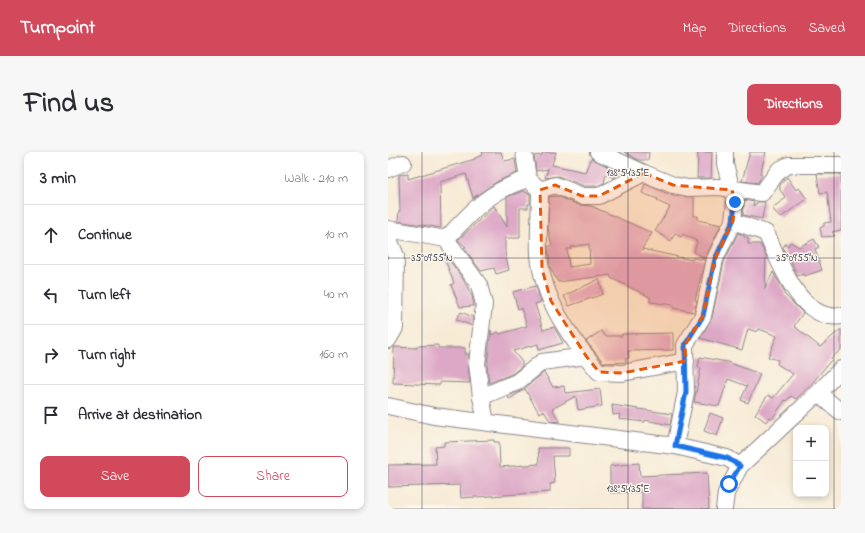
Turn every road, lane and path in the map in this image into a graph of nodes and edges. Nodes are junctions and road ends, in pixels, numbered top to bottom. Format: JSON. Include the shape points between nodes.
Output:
{"nodes":[{"id":1,"x":524,"y":152,"type":"edge"},
{"id":2,"x":598,"y":152,"type":"edge"},
{"id":3,"x":725,"y":152,"type":"edge"},
{"id":4,"x":403,"y":163,"type":"dead end"},
{"id":5,"x":841,"y":165,"type":"edge"},
{"id":6,"x":388,"y":169,"type":"edge"},
{"id":7,"x":644,"y":173,"type":"junction"},
{"id":8,"x":528,"y":179,"type":"junction"},
{"id":9,"x":540,"y":190,"type":"junction"},
{"id":10,"x":732,"y":190,"type":"junction"},
{"id":11,"x":733,"y":221,"type":"junction"},
{"id":12,"x":388,"y":229,"type":"edge"},
{"id":13,"x":388,"y":237,"type":"edge"},
{"id":14,"x":446,"y":239,"type":"junction"},
{"id":15,"x":841,"y":316,"type":"edge"},
{"id":16,"x":388,"y":340,"type":"edge"},
{"id":17,"x":586,"y":356,"type":"junction"},
{"id":18,"x":686,"y":361,"type":"junction"},
{"id":19,"x":841,"y":369,"type":"edge"},
{"id":20,"x":818,"y":394,"type":"junction"},
{"id":21,"x":481,"y":397,"type":"junction"},
{"id":22,"x":388,"y":406,"type":"edge"},
{"id":23,"x":841,"y":412,"type":"edge"},
{"id":24,"x":486,"y":422,"type":"junction"},
{"id":25,"x":675,"y":446,"type":"junction"},
{"id":26,"x":740,"y":466,"type":"junction"},
{"id":27,"x":724,"y":509,"type":"edge"}],
"edges":[{"from":1,"to":8,"type":"street"},
{"from":2,"to":7,"type":"street"},
{"from":3,"to":10,"type":"street","via":[[725,164]]},
{"from":4,"to":6,"type":"street"},
{"from":5,"to":10,"type":"street","via":[[789,165],[779,170],[762,193]]},
{"from":7,"to":9,"type":"street","via":[[599,196],[582,196],[555,185]]},
{"from":7,"to":10,"type":"street","via":[[681,187],[719,187]]},
{"from":8,"to":9,"type":"street"},
{"from":8,"to":14,"type":"street","via":[[510,184],[478,205]]},
{"from":9,"to":17,"type":"street","via":[[539,255],[542,269],[551,301]]},
{"from":10,"to":11,"type":"street","via":[[735,202]]},
{"from":11,"to":15,"type":"street","via":[[766,233],[788,279],[805,305],[832,318]]},
{"from":11,"to":18,"type":"street","via":[[715,259],[703,316],[685,345]]},
{"from":12,"to":14,"type":"street"},
{"from":13,"to":16,"type":"street","via":[[396,256],[394,328]]},
{"from":14,"to":21,"type":"street","via":[[479,285],[484,304],[477,364]]},
{"from":17,"to":18,"type":"street","via":[[599,372],[622,373]]},
{"from":17,"to":21,"type":"street","via":[[542,362],[517,382]]},
{"from":18,"to":25,"type":"street","via":[[686,392]]},
{"from":19,"to":20,"type":"street"},
{"from":20,"to":23,"type":"street"},
{"from":20,"to":26,"type":"street"},
{"from":21,"to":24,"type":"street"},
{"from":22,"to":24,"type":"street","via":[[434,416]]},
{"from":24,"to":25,"type":"street"},
{"from":25,"to":26,"type":"street","via":[[727,458]]},
{"from":26,"to":27,"type":"street","via":[[726,493]]}]}
